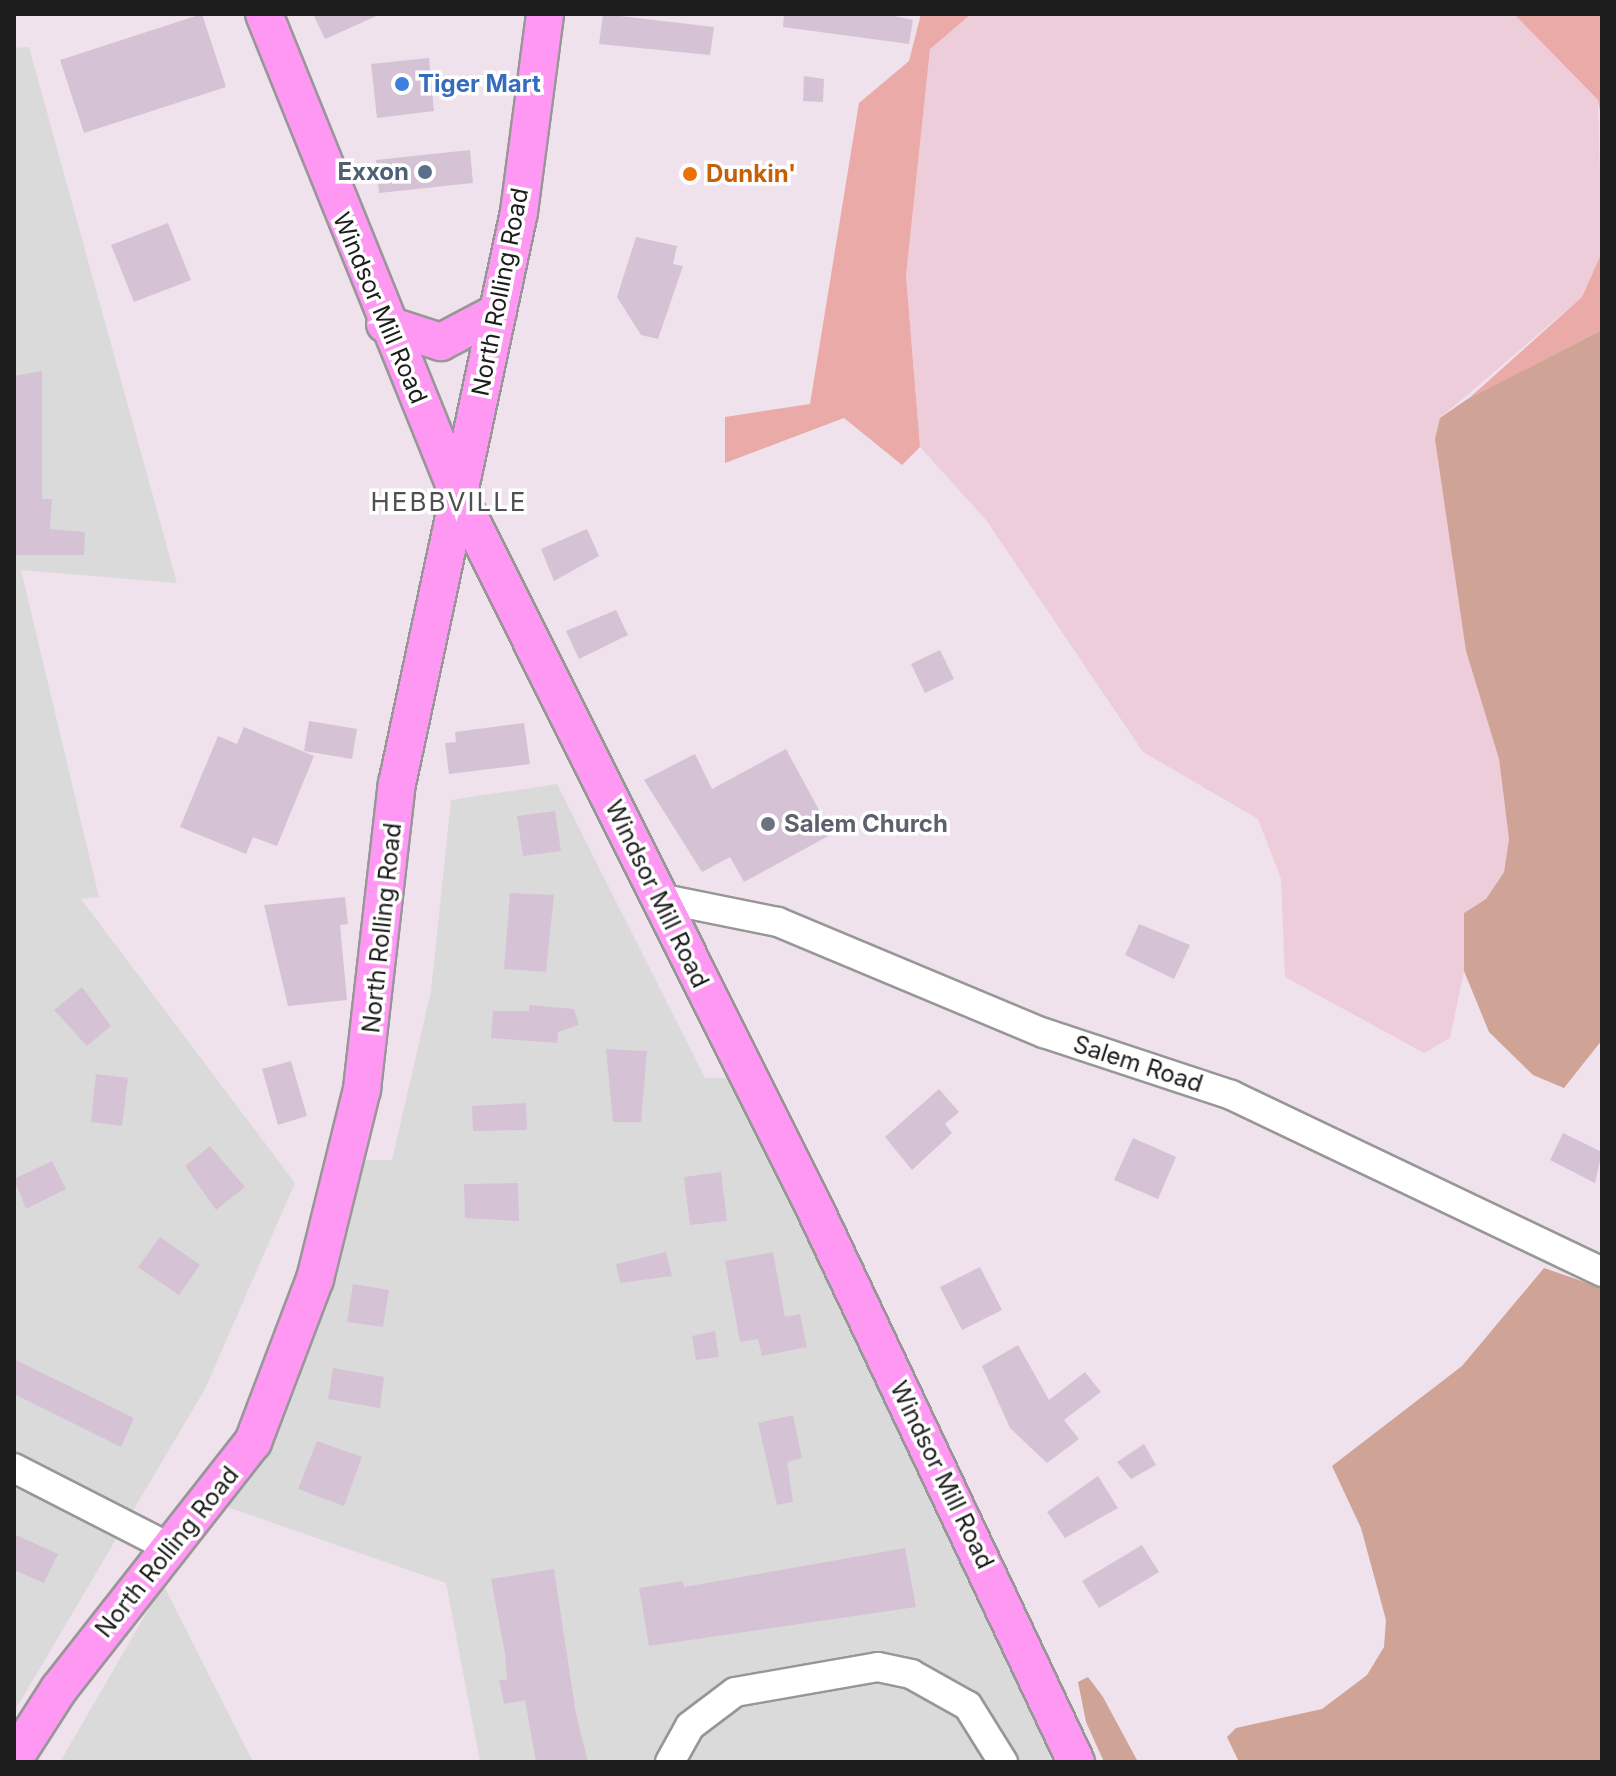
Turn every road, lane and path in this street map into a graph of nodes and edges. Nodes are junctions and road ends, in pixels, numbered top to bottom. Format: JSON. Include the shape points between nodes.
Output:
{"nodes":[{"id":1,"x":264,"y":14,"type":"edge"},
{"id":2,"x":545,"y":14,"type":"edge"},
{"id":3,"x":498,"y":312,"type":"junction"},
{"id":4,"x":385,"y":324,"type":"junction"},
{"id":5,"x":458,"y":494,"type":"junction"},
{"id":6,"x":659,"y":898,"type":"junction"},
{"id":7,"x":1602,"y":1272,"type":"edge"},
{"id":8,"x":14,"y":1468,"type":"edge"},
{"id":9,"x":172,"y":1549,"type":"junction"},
{"id":10,"x":14,"y":1759,"type":"edge"},
{"id":11,"x":670,"y":1762,"type":"edge"},
{"id":12,"x":1003,"y":1762,"type":"edge"},
{"id":13,"x":1076,"y":1762,"type":"edge"}],
"edges":[{"from":1,"to":4,"type":"main road","name":"Windsor Mill Road"},
{"from":2,"to":3,"type":"main road","name":"North Rolling Road"},
{"from":3,"to":4,"type":"main road","via":[[441,342]]},
{"from":3,"to":5,"type":"main road","name":"North Rolling Road"},
{"from":4,"to":5,"type":"main road","name":"Windsor Mill Road"},
{"from":5,"to":6,"type":"main road","name":"Windsor Mill Road"},
{"from":5,"to":9,"type":"main road","name":"North Rolling Road","via":[[397,784],[362,1089],[315,1279],[253,1442]]},
{"from":6,"to":7,"type":"street","name":"Salem Road","via":[[778,922],[1044,1033],[1231,1095]]},
{"from":6,"to":13,"type":"main road","name":"Windsor Mill Road"},
{"from":8,"to":9,"type":"street","via":[[90,1501]]},
{"from":9,"to":10,"type":"main road","name":"North Rolling Road","via":[[59,1689]]},
{"from":11,"to":12,"type":"street","via":[[690,1726],[735,1692],[878,1667],[911,1674],[968,1706]]}]}
